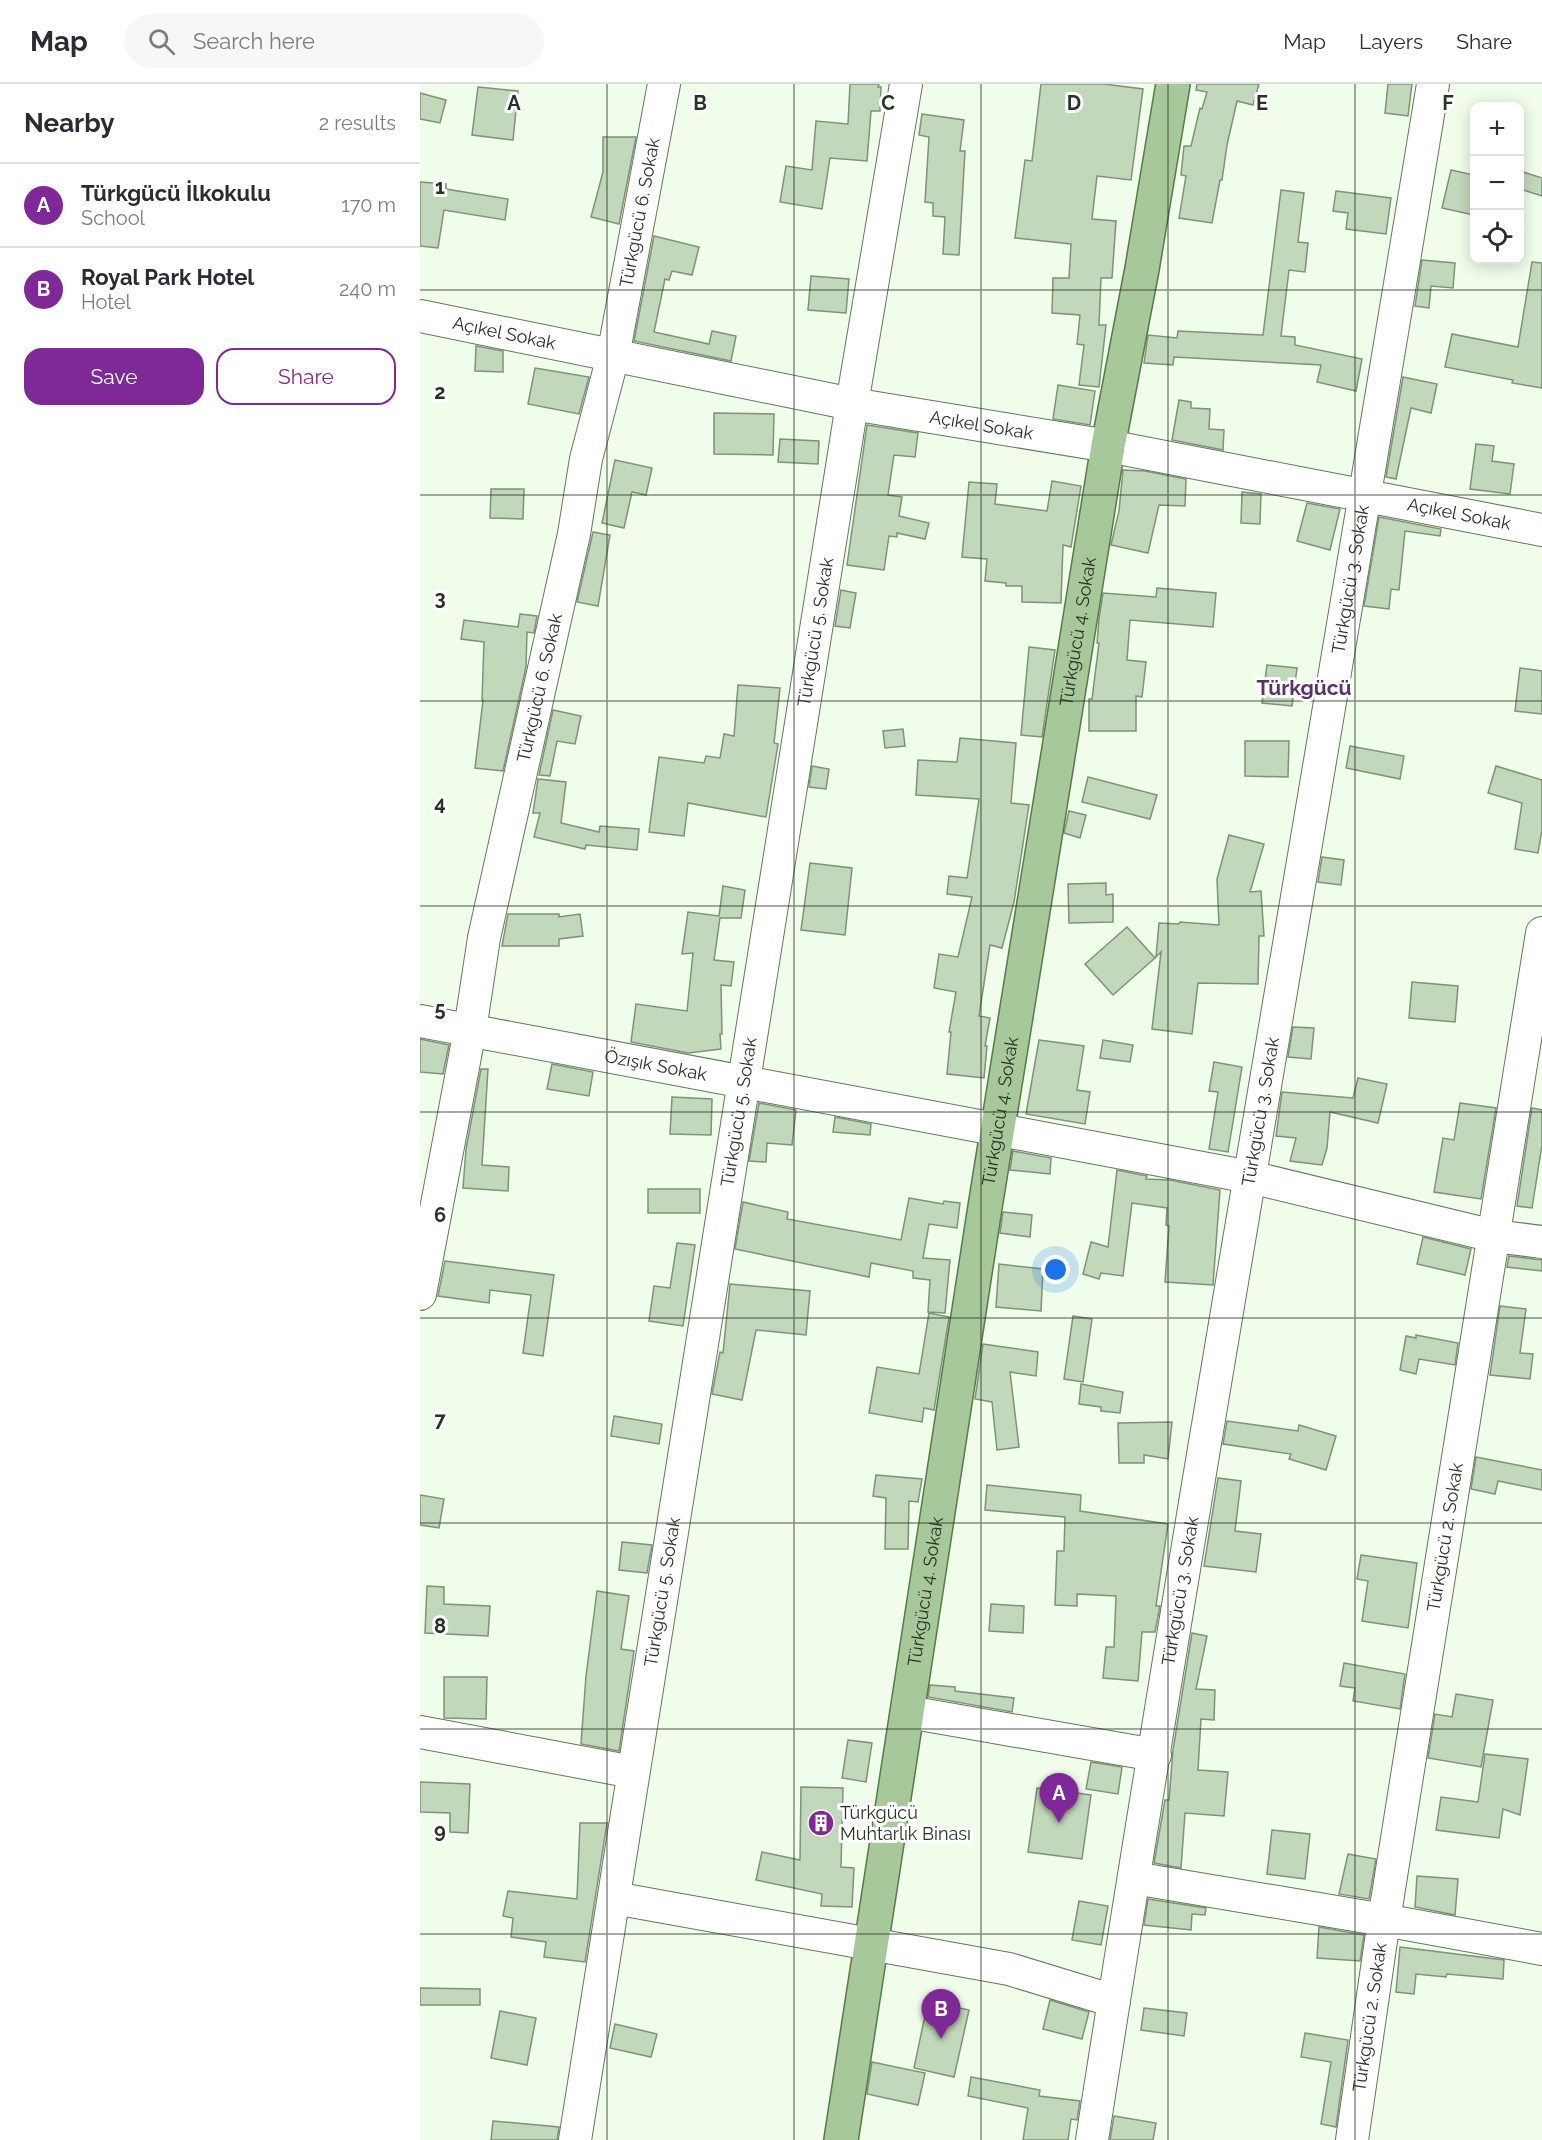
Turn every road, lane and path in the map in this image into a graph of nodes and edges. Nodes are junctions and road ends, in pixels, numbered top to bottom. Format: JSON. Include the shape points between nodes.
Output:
{"nodes":[{"id":1,"x":664,"y":84,"type":"edge"},
{"id":2,"x":906,"y":84,"type":"edge"},
{"id":3,"x":1173,"y":84,"type":"edge"},
{"id":4,"x":1433,"y":84,"type":"edge"},
{"id":5,"x":420,"y":316,"type":"edge"},
{"id":6,"x":613,"y":356,"type":"junction"},
{"id":7,"x":852,"y":404,"type":"junction"},
{"id":8,"x":1108,"y":446,"type":"junction"},
{"id":9,"x":1366,"y":497,"type":"junction"},
{"id":10,"x":1542,"y":530,"type":"edge"},
{"id":11,"x":1542,"y":933,"type":"edge"},
{"id":12,"x":420,"y":1021,"type":"edge"},
{"id":13,"x":470,"y":1030,"type":"junction"},
{"id":14,"x":743,"y":1082,"type":"junction"},
{"id":15,"x":998,"y":1131,"type":"junction"},
{"id":16,"x":1250,"y":1178,"type":"junction"},
{"id":17,"x":1494,"y":1236,"type":"junction"},
{"id":18,"x":1542,"y":1242,"type":"edge"},
{"id":19,"x":420,"y":1294,"type":"edge"},
{"id":20,"x":908,"y":1712,"type":"junction"},
{"id":21,"x":420,"y":1732,"type":"edge"},
{"id":22,"x":1155,"y":1755,"type":"junction"},
{"id":23,"x":633,"y":1772,"type":"junction"},
{"id":24,"x":1134,"y":1878,"type":"junction"},
{"id":25,"x":614,"y":1898,"type":"junction"},
{"id":26,"x":1384,"y":1920,"type":"junction"},
{"id":27,"x":872,"y":1944,"type":"junction"},
{"id":28,"x":1542,"y":1949,"type":"edge"},
{"id":29,"x":1114,"y":2001,"type":"junction"},
{"id":30,"x":575,"y":2140,"type":"edge"},
{"id":31,"x":841,"y":2140,"type":"edge"},
{"id":32,"x":1092,"y":2140,"type":"edge"},
{"id":33,"x":1352,"y":2140,"type":"edge"}],
"edges":[{"from":1,"to":6,"type":"street","name":"Türkgücü 6. Sokak"},
{"from":2,"to":7,"type":"street","name":"Türkgücü 5. Sokak"},
{"from":3,"to":8,"type":"main road","name":"Türkgücü 4. Sokak"},
{"from":4,"to":9,"type":"street","name":"Türkgücü 3. Sokak"},
{"from":5,"to":6,"type":"street","name":"Açıkel Sokak"},
{"from":6,"to":7,"type":"street","name":"Açıkel Sokak"},
{"from":6,"to":13,"type":"street","name":"Türkgücü 6. Sokak","via":[[585,459],[574,534],[484,938]]},
{"from":7,"to":8,"type":"street","name":"Açıkel Sokak"},
{"from":7,"to":14,"type":"street","name":"Türkgücü 5. Sokak"},
{"from":8,"to":9,"type":"street","name":"Açıkel Sokak"},
{"from":8,"to":15,"type":"main road","name":"Türkgücü 4. Sokak"},
{"from":9,"to":10,"type":"street","name":"Açıkel Sokak"},
{"from":9,"to":16,"type":"street","name":"Türkgücü 3. Sokak"},
{"from":11,"to":17,"type":"street","name":"Türkgücü 2. Sokak"},
{"from":12,"to":13,"type":"street","name":"Özışık Sokak"},
{"from":13,"to":14,"type":"street","name":"Özışık Sokak"},
{"from":13,"to":19,"type":"street","name":"Türkgücü 6. Sokak"},
{"from":14,"to":15,"type":"street","name":"Özışık Sokak"},
{"from":14,"to":23,"type":"street","name":"Türkgücü 5. Sokak"},
{"from":15,"to":16,"type":"street","name":"Özışık Sokak"},
{"from":15,"to":20,"type":"main road","name":"Türkgücü 4. Sokak"},
{"from":16,"to":17,"type":"street","name":"Özışık Sokak"},
{"from":16,"to":22,"type":"street","name":"Türkgücü 3. Sokak"},
{"from":17,"to":18,"type":"street","name":"Özışık Sokak"},
{"from":17,"to":26,"type":"street","name":"Türkgücü 2. Sokak"},
{"from":20,"to":22,"type":"street"},
{"from":20,"to":27,"type":"main road","name":"Türkgücü 4. Sokak"},
{"from":21,"to":23,"type":"street"},
{"from":22,"to":24,"type":"street","name":"Türkgücü 3. Sokak"},
{"from":23,"to":25,"type":"street","name":"Türkgücü 5. Sokak"},
{"from":24,"to":26,"type":"street"},
{"from":24,"to":29,"type":"street","name":"Türkgücü 3. Sokak"},
{"from":25,"to":27,"type":"street"},
{"from":25,"to":30,"type":"street","name":"Türkgücü 5. Sokak"},
{"from":26,"to":28,"type":"street"},
{"from":26,"to":33,"type":"street","name":"Türkgücü 2. Sokak"},
{"from":27,"to":29,"type":"street","via":[[1009,1969]]},
{"from":27,"to":31,"type":"main road","name":"Türkgücü 4. Sokak"},
{"from":29,"to":32,"type":"street","name":"Türkgücü 3. Sokak"}]}
